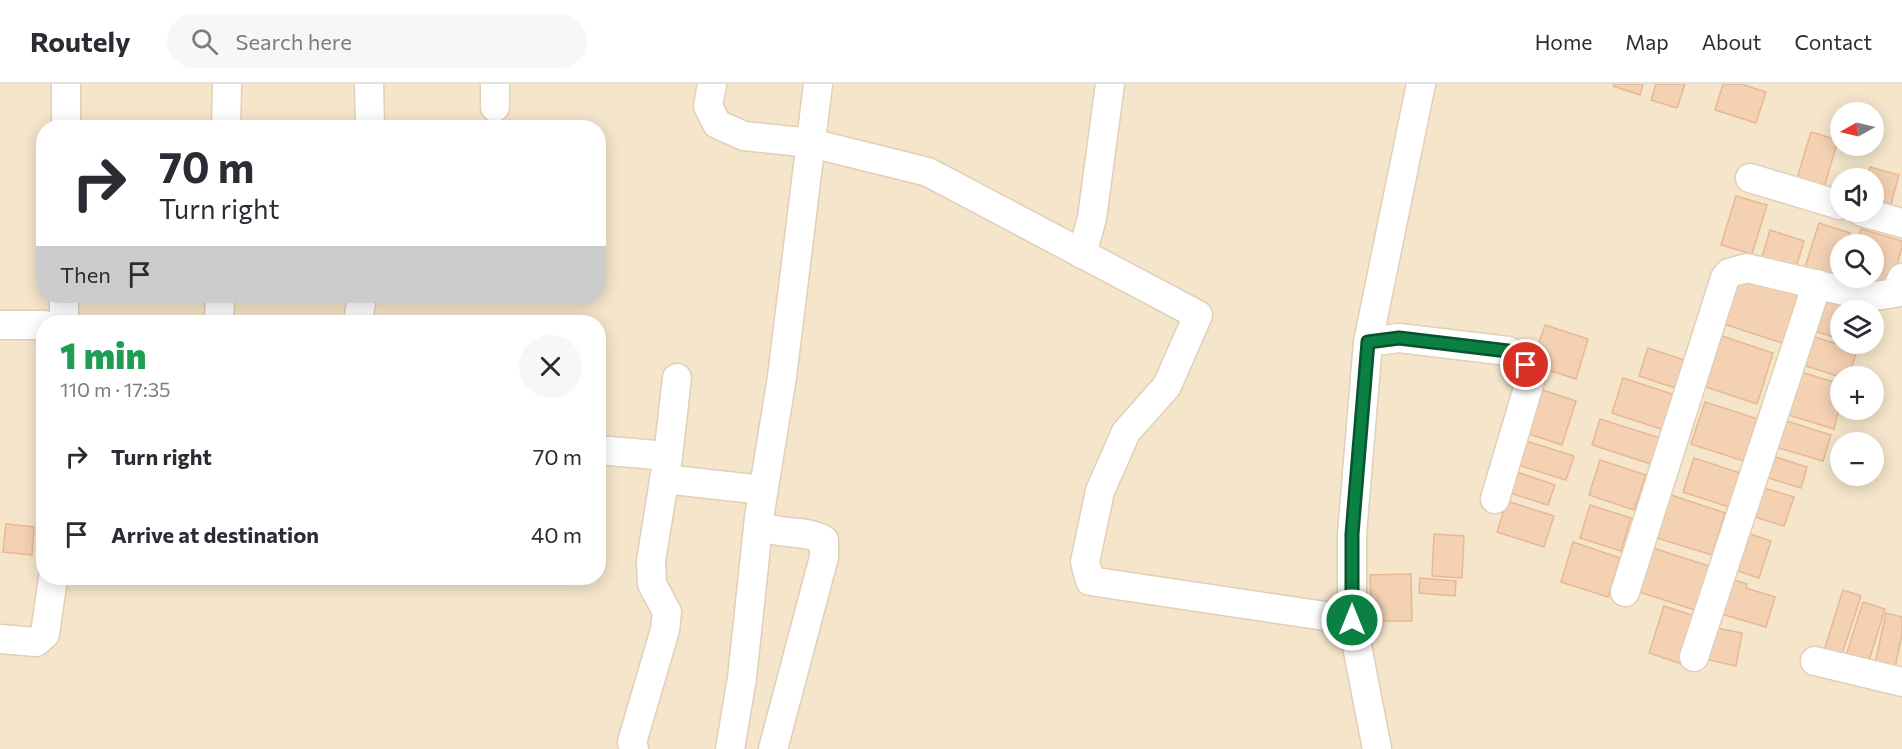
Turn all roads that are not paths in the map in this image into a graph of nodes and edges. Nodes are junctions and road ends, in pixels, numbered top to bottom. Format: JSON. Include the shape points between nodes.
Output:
{"nodes":[{"id":1,"x":66,"y":84,"type":"edge"},
{"id":2,"x":227,"y":84,"type":"edge"},
{"id":3,"x":369,"y":84,"type":"edge"},
{"id":4,"x":712,"y":84,"type":"edge"},
{"id":5,"x":818,"y":84,"type":"edge"},
{"id":6,"x":1110,"y":84,"type":"edge"},
{"id":7,"x":1421,"y":84,"type":"edge"},
{"id":8,"x":66,"y":120,"type":"edge"},
{"id":9,"x":226,"y":120,"type":"edge"},
{"id":10,"x":370,"y":120,"type":"edge"},
{"id":11,"x":811,"y":143,"type":"junction"},
{"id":12,"x":1750,"y":178,"type":"dead end"},
{"id":13,"x":1830,"y":202,"type":"edge"},
{"id":14,"x":1884,"y":218,"type":"edge"},
{"id":15,"x":1902,"y":223,"type":"edge"},
{"id":16,"x":1082,"y":254,"type":"junction"},
{"id":17,"x":1902,"y":278,"type":"edge"},
{"id":18,"x":1817,"y":285,"type":"junction"},
{"id":19,"x":0,"y":325,"type":"edge"},
{"id":20,"x":36,"y":325,"type":"edge"},
{"id":21,"x":1368,"y":342,"type":"junction"},
{"id":22,"x":677,"y":378,"type":"dead end"},
{"id":23,"x":606,"y":452,"type":"edge"},
{"id":24,"x":666,"y":468,"type":"junction"},
{"id":25,"x":763,"y":490,"type":"junction"},
{"id":26,"x":1495,"y":499,"type":"dead end"},
{"id":27,"x":759,"y":518,"type":"junction"},
{"id":28,"x":51,"y":585,"type":"edge"},
{"id":29,"x":1625,"y":592,"type":"dead end"},
{"id":30,"x":1352,"y":620,"type":"junction"},
{"id":31,"x":0,"y":639,"type":"edge"},
{"id":32,"x":1694,"y":657,"type":"dead end"},
{"id":33,"x":1815,"y":661,"type":"dead end"},
{"id":34,"x":1902,"y":682,"type":"edge"},
{"id":35,"x":634,"y":749,"type":"edge"},
{"id":36,"x":730,"y":749,"type":"edge"},
{"id":37,"x":773,"y":749,"type":"edge"},
{"id":38,"x":1377,"y":749,"type":"edge"}],
"edges":[{"from":1,"to":8,"type":"street"},
{"from":2,"to":9,"type":"street"},
{"from":3,"to":10,"type":"street"},
{"from":4,"to":11,"type":"street","via":[[708,106],[717,124],[744,136]]},
{"from":5,"to":11,"type":"street"},
{"from":6,"to":16,"type":"street","via":[[1092,218]]},
{"from":7,"to":21,"type":"street"},
{"from":11,"to":16,"type":"street","via":[[928,172]]},
{"from":11,"to":25,"type":"street","via":[[782,377]]},
{"from":12,"to":13,"type":"street"},
{"from":14,"to":15,"type":"street"},
{"from":16,"to":30,"type":"street","via":[[1198,315],[1167,386],[1126,432],[1100,491],[1085,562],[1090,581]]},
{"from":17,"to":18,"type":"street","via":[[1895,293],[1882,296],[1869,297]]},
{"from":18,"to":29,"type":"street","via":[[1747,268],[1725,278]]},
{"from":18,"to":32,"type":"street"},
{"from":19,"to":20,"type":"street"},
{"from":21,"to":26,"type":"street","via":[[1399,338],[1508,351],[1520,356],[1530,381]]},
{"from":21,"to":30,"type":"street","via":[[1352,534]]},
{"from":22,"to":24,"type":"street"},
{"from":23,"to":24,"type":"street"},
{"from":24,"to":25,"type":"street"},
{"from":24,"to":35,"type":"street","via":[[651,561],[652,584],[667,612],[665,630],[632,742]]},
{"from":25,"to":27,"type":"street"},
{"from":27,"to":36,"type":"street","via":[[742,678]]},
{"from":27,"to":37,"type":"street","via":[[762,526],[771,531],[815,534],[824,540],[825,547]]},
{"from":28,"to":31,"type":"street","via":[[45,634],[36,642]]},
{"from":30,"to":38,"type":"street"},
{"from":33,"to":34,"type":"street"}]}
